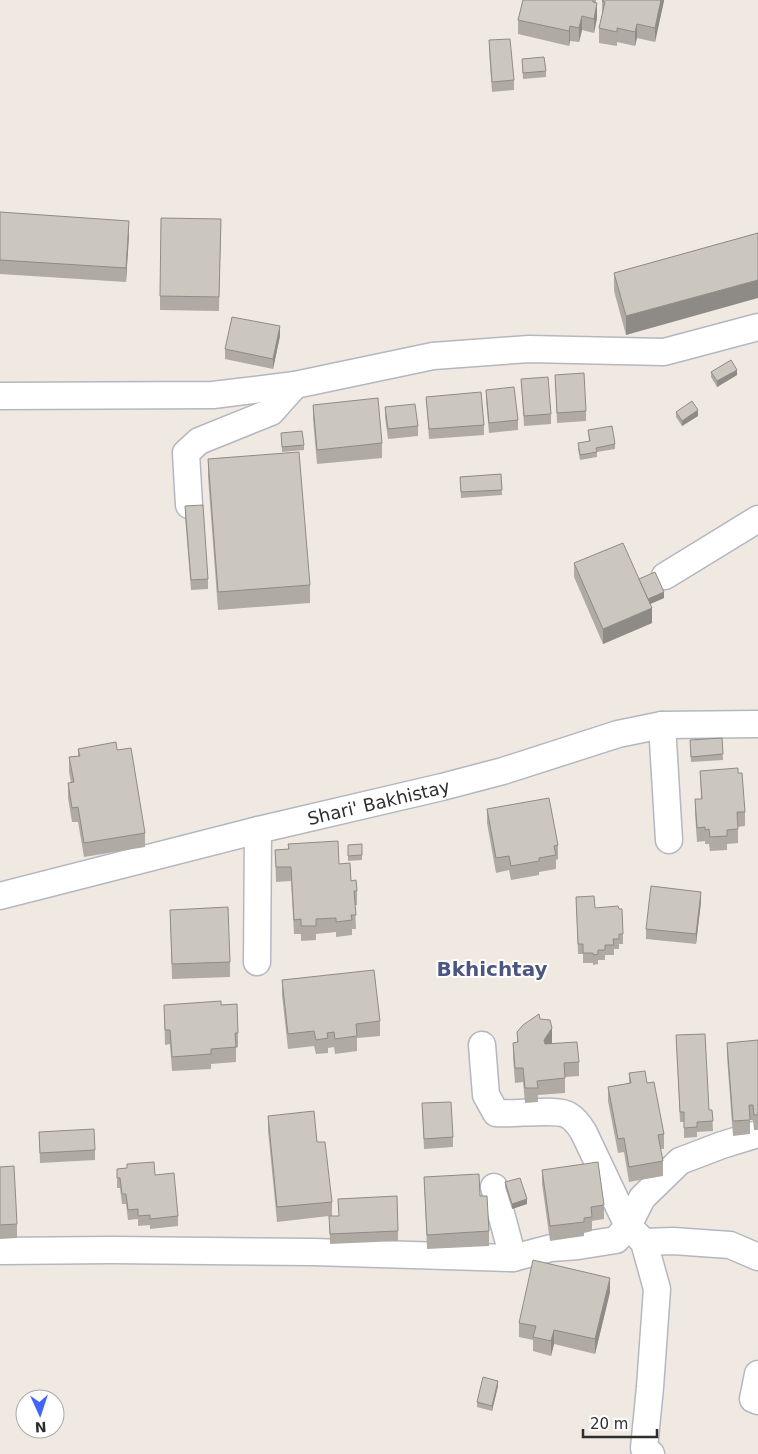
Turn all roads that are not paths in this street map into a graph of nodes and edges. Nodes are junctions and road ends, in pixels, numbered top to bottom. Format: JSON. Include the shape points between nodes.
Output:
{"nodes":[{"id":1,"x":758,"y":327,"type":"edge"},
{"id":2,"x":295,"y":386,"type":"junction"},
{"id":3,"x":0,"y":396,"type":"edge"},
{"id":4,"x":189,"y":504,"type":"edge"},
{"id":5,"x":758,"y":519,"type":"edge"},
{"id":6,"x":665,"y":576,"type":"dead end"},
{"id":7,"x":758,"y":724,"type":"edge"},
{"id":8,"x":662,"y":725,"type":"junction"},
{"id":9,"x":258,"y":830,"type":"junction"},
{"id":10,"x":669,"y":840,"type":"dead end"},
{"id":11,"x":0,"y":896,"type":"edge"},
{"id":12,"x":257,"y":962,"type":"dead end"},
{"id":13,"x":482,"y":1045,"type":"dead end"},
{"id":14,"x":758,"y":1134,"type":"edge"},
{"id":15,"x":494,"y":1187,"type":"dead end"},
{"id":16,"x":636,"y":1234,"type":"junction"},
{"id":17,"x":0,"y":1251,"type":"edge"},
{"id":18,"x":758,"y":1257,"type":"edge"},
{"id":19,"x":513,"y":1258,"type":"junction"},
{"id":20,"x":758,"y":1374,"type":"edge"},
{"id":21,"x":758,"y":1401,"type":"edge"},
{"id":22,"x":651,"y":1454,"type":"edge"}],
"edges":[{"from":1,"to":2,"type":"street","via":[[664,352],[528,349],[433,356]]},
{"from":2,"to":3,"type":"street","via":[[213,395]]},
{"from":2,"to":4,"type":"street","via":[[271,412],[199,440],[186,453]]},
{"from":5,"to":6,"type":"street"},
{"from":7,"to":8,"type":"street","name":"Shari' Bakhistay"},
{"from":8,"to":9,"type":"street","name":"Shari' Bakhistay","via":[[618,734],[451,785]]},
{"from":8,"to":10,"type":"street"},
{"from":9,"to":11,"type":"street","name":"Shari' Bakhistay"},
{"from":9,"to":12,"type":"street"},
{"from":13,"to":16,"type":"street","via":[[486,1095],[496,1113],[558,1112],[578,1123]]},
{"from":14,"to":16,"type":"street","via":[[680,1161],[642,1198]]},
{"from":15,"to":19,"type":"street"},
{"from":16,"to":18,"type":"street","via":[[673,1241],[730,1245]]},
{"from":16,"to":19,"type":"street","via":[[616,1240],[551,1248]]},
{"from":16,"to":22,"type":"street","via":[[657,1289],[644,1448]]},
{"from":17,"to":19,"type":"street","via":[[313,1252]]},
{"from":20,"to":21,"type":"street","via":[[753,1399]]}]}
